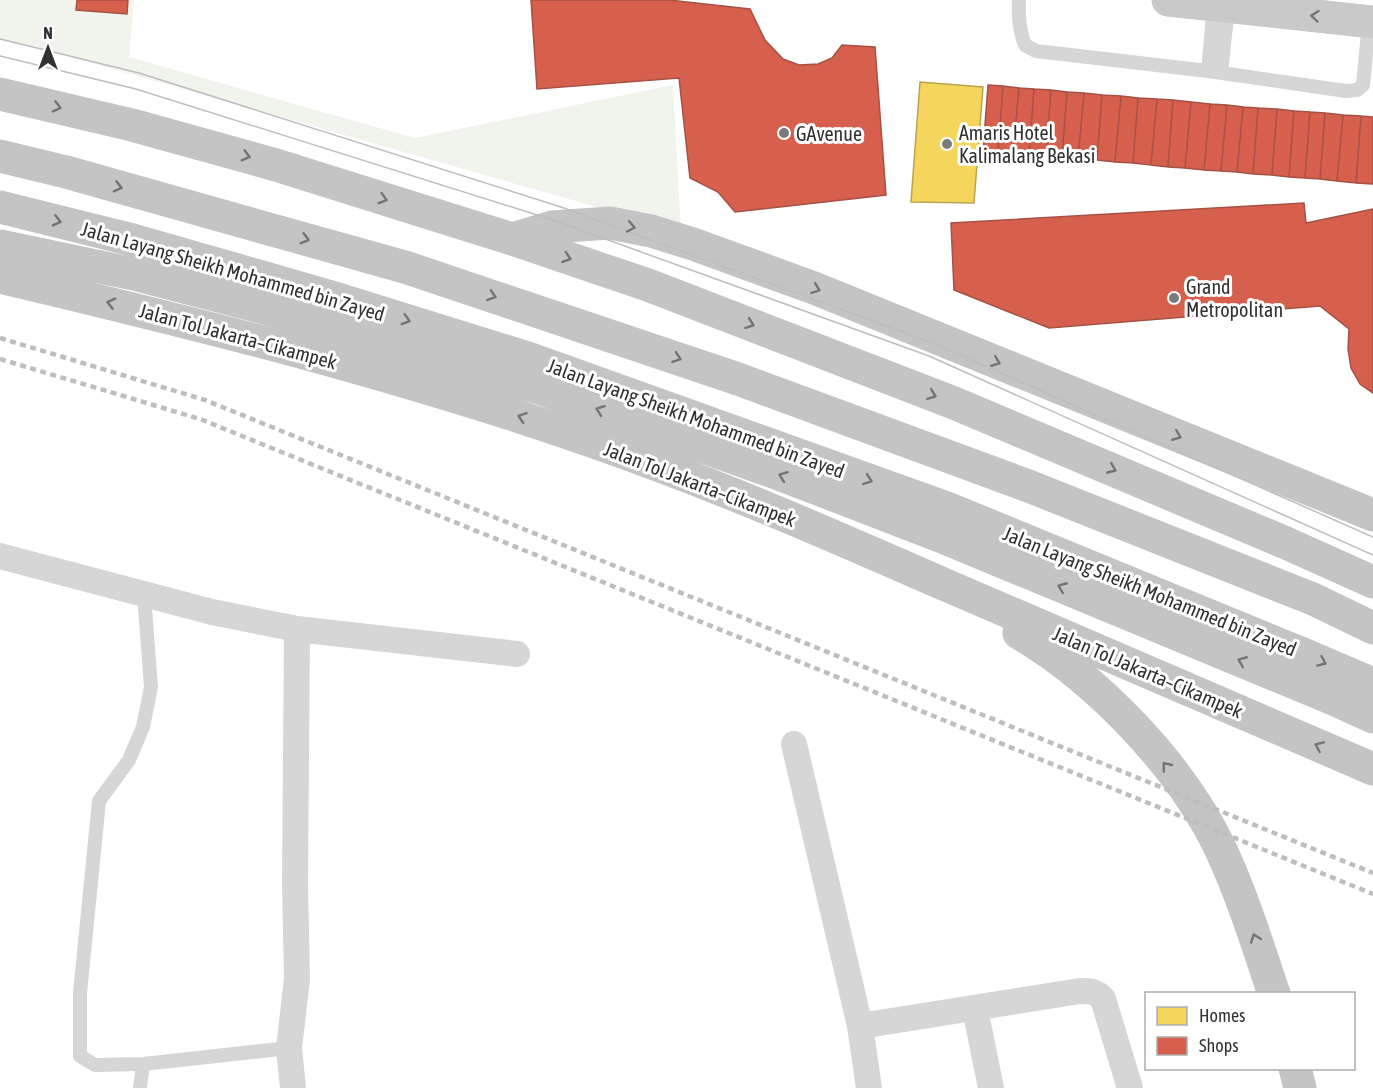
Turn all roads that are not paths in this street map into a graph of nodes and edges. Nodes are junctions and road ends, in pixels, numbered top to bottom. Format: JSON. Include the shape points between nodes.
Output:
{"nodes":[{"id":1,"x":1019,"y":0,"type":"edge"},
{"id":2,"x":1168,"y":0,"type":"edge"},
{"id":3,"x":1221,"y":3,"type":"edge"},
{"id":4,"x":1371,"y":22,"type":"edge"},
{"id":5,"x":1214,"y":72,"type":"junction"},
{"id":6,"x":1368,"y":86,"type":"edge"},
{"id":7,"x":0,"y":94,"type":"edge"},
{"id":8,"x":0,"y":156,"type":"edge"},
{"id":9,"x":0,"y":207,"type":"edge"},
{"id":10,"x":512,"y":239,"type":"junction"},
{"id":11,"x":0,"y":246,"type":"edge"},
{"id":12,"x":0,"y":277,"type":"edge"},
{"id":13,"x":1373,"y":515,"type":"edge"},
{"id":14,"x":850,"y":544,"type":"junction"},
{"id":15,"x":0,"y":556,"type":"edge"},
{"id":16,"x":1373,"y":582,"type":"edge"},
{"id":17,"x":144,"y":595,"type":"junction"},
{"id":18,"x":1373,"y":628,"type":"edge"},
{"id":19,"x":297,"y":629,"type":"junction"},
{"id":20,"x":517,"y":654,"type":"dead end"},
{"id":21,"x":1373,"y":684,"type":"edge"},
{"id":22,"x":1373,"y":717,"type":"edge"},
{"id":23,"x":794,"y":744,"type":"dead end"},
{"id":24,"x":1373,"y":769,"type":"edge"},
{"id":25,"x":1274,"y":992,"type":"edge"},
{"id":26,"x":975,"y":1009,"type":"junction"},
{"id":27,"x":860,"y":1026,"type":"junction"},
{"id":28,"x":289,"y":1048,"type":"junction"},
{"id":29,"x":143,"y":1064,"type":"junction"},
{"id":30,"x":1296,"y":1070,"type":"edge"},
{"id":31,"x":140,"y":1088,"type":"edge"},
{"id":32,"x":293,"y":1088,"type":"edge"},
{"id":33,"x":869,"y":1088,"type":"edge"},
{"id":34,"x":991,"y":1088,"type":"edge"},
{"id":35,"x":1130,"y":1088,"type":"edge"},
{"id":36,"x":1300,"y":1088,"type":"edge"}],
"edges":[{"from":1,"to":5,"type":"lane","via":[[1020,34],[1025,45],[1036,51]]},
{"from":2,"to":3,"type":"main road"},
{"from":4,"to":3,"type":"main road","one_way":true},
{"from":3,"to":5,"type":"lane"},
{"from":4,"to":6,"type":"lane"},
{"from":5,"to":6,"type":"lane","via":[[1346,91]]},
{"from":7,"to":10,"type":"highway","one_way":true,"via":[[276,165]]},
{"from":8,"to":18,"type":"highway","one_way":true,"via":[[408,268],[738,379],[1031,487],[1312,598]]},
{"from":9,"to":21,"type":"highway","name":"Jalan Layang Sheikh Mohammed bin Zayed","one_way":true,"via":[[335,297],[528,358],[947,508]]},
{"from":10,"to":13,"type":"highway","one_way":true,"via":[[552,227],[610,223],[693,244],[814,288]]},
{"from":10,"to":16,"type":"highway","one_way":true,"via":[[648,285],[954,403]]},
{"from":22,"to":11,"type":"highway","name":"Jalan Layang Sheikh Mohammed bin Zayed","one_way":true,"via":[[940,536],[542,389],[257,306],[134,274]]},
{"from":14,"to":12,"type":"highway","name":"Jalan Tol Jakarta–Cikampek","one_way":true,"via":[[664,467],[499,409],[185,321]]},
{"from":24,"to":14,"type":"highway","name":"Jalan Tol Jakarta–Cikampek","one_way":true},
{"from":25,"to":14,"type":"highway","one_way":true,"via":[[1238,890],[1202,816],[1181,784],[1116,709],[1033,641]]},
{"from":15,"to":17,"type":"street"},
{"from":17,"to":19,"type":"street"},
{"from":17,"to":29,"type":"lane","via":[[151,687],[143,727],[129,760],[99,801],[81,981],[80,1046],[80,1056],[95,1065]]},
{"from":19,"to":20,"type":"street"},
{"from":19,"to":28,"type":"street","via":[[297,978]]},
{"from":23,"to":27,"type":"street"},
{"from":26,"to":27,"type":"street"},
{"from":26,"to":34,"type":"street"},
{"from":26,"to":35,"type":"street","via":[[1080,990],[1098,994],[1107,1010]]},
{"from":27,"to":33,"type":"street"},
{"from":28,"to":29,"type":"lane"},
{"from":28,"to":32,"type":"street"},
{"from":29,"to":31,"type":"lane"},
{"from":30,"to":36,"type":"highway"}]}
